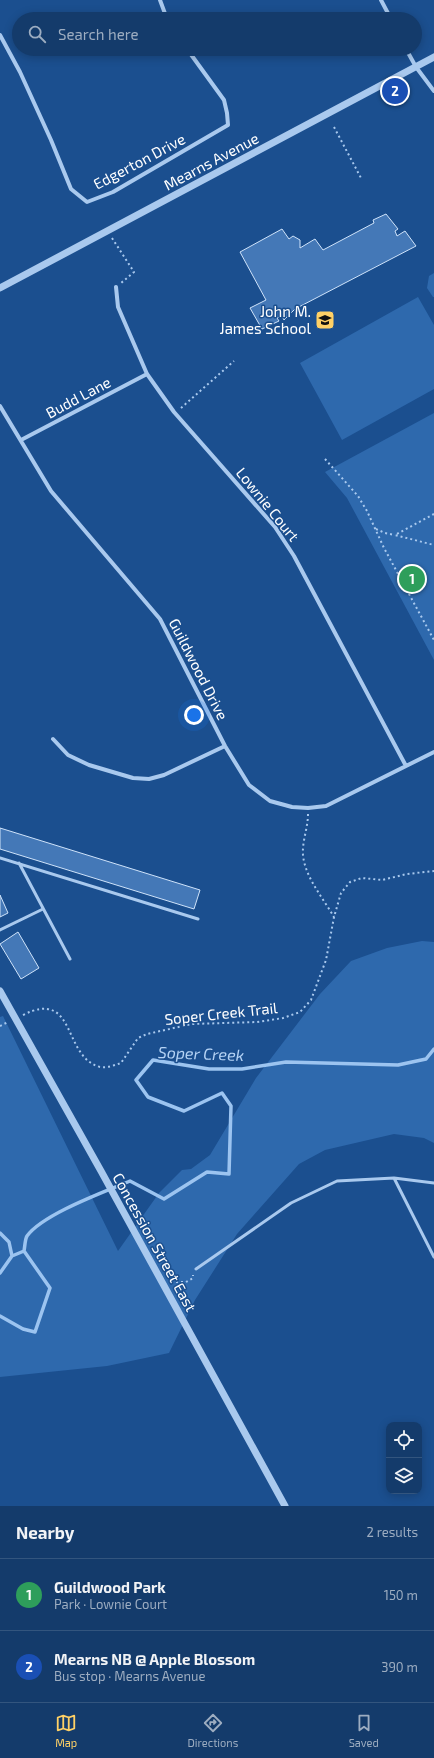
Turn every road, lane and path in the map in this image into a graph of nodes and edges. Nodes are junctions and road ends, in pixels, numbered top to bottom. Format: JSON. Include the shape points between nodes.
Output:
{"nodes":[{"id":1,"x":160,"y":0,"type":"edge"},
{"id":2,"x":381,"y":0,"type":"edge"},
{"id":3,"x":164,"y":12,"type":"edge"},
{"id":4,"x":387,"y":12,"type":"edge"},
{"id":5,"x":0,"y":35,"type":"edge"},
{"id":6,"x":192,"y":56,"type":"edge"},
{"id":7,"x":410,"y":56,"type":"edge"},
{"id":8,"x":434,"y":57,"type":"edge"},
{"id":9,"x":416,"y":67,"type":"junction"},
{"id":10,"x":434,"y":91,"type":"edge"},
{"id":11,"x":334,"y":127,"type":"dead end"},
{"id":12,"x":361,"y":178,"type":"dead end"},
{"id":13,"x":107,"y":230,"type":"junction"},
{"id":14,"x":116,"y":287,"type":"joint"},
{"id":15,"x":0,"y":288,"type":"edge"},
{"id":16,"x":234,"y":361,"type":"dead end"},
{"id":17,"x":147,"y":374,"type":"junction"},
{"id":18,"x":0,"y":406,"type":"edge"},
{"id":19,"x":174,"y":412,"type":"junction"},
{"id":20,"x":21,"y":440,"type":"junction"},
{"id":21,"x":325,"y":459,"type":"dead end"},
{"id":22,"x":434,"y":514,"type":"edge"},
{"id":23,"x":376,"y":529,"type":"junction"},
{"id":24,"x":395,"y":535,"type":"junction"},
{"id":25,"x":434,"y":545,"type":"edge"},
{"id":26,"x":434,"y":640,"type":"edge"},
{"id":27,"x":53,"y":739,"type":"dead end"},
{"id":28,"x":225,"y":746,"type":"junction"},
{"id":29,"x":434,"y":752,"type":"edge"},
{"id":30,"x":406,"y":766,"type":"junction"},
{"id":31,"x":308,"y":808,"type":"junction"},
{"id":32,"x":0,"y":858,"type":"edge"},
{"id":33,"x":19,"y":863,"type":"junction"},
{"id":34,"x":434,"y":871,"type":"edge"},
{"id":35,"x":43,"y":909,"type":"junction"},
{"id":36,"x":334,"y":917,"type":"junction"},
{"id":37,"x":198,"y":919,"type":"dead end"},
{"id":38,"x":0,"y":930,"type":"edge"},
{"id":39,"x":70,"y":959,"type":"dead end"},
{"id":40,"x":0,"y":991,"type":"edge"},
{"id":41,"x":15,"y":1018,"type":"junction"},
{"id":42,"x":394,"y":1178,"type":"junction"},
{"id":43,"x":434,"y":1183,"type":"edge"},
{"id":44,"x":434,"y":1257,"type":"edge"},
{"id":45,"x":196,"y":1269,"type":"joint"},
{"id":46,"x":161,"y":1282,"type":"junction"},
{"id":47,"x":285,"y":1506,"type":"edge"}],
"edges":[{"from":1,"to":3,"type":"street"},
{"from":2,"to":4,"type":"street"},
{"from":5,"to":6,"type":"street","name":"Edgerton Drive","via":[[20,72],[71,189],[87,202],[113,192],[228,125],[224,100]]},
{"from":7,"to":9,"type":"street"},
{"from":8,"to":9,"type":"street","name":"Mearns Avenue"},
{"from":9,"to":10,"type":"street"},
{"from":9,"to":13,"type":"street","name":"Mearns Avenue"},
{"from":11,"to":12,"type":"path"},
{"from":13,"to":14,"type":"path","via":[[134,272]]},
{"from":13,"to":15,"type":"street","name":"Mearns Avenue"},
{"from":14,"to":17,"type":"street","name":"Lownie Court","via":[[118,307]]},
{"from":16,"to":19,"type":"path"},
{"from":17,"to":19,"type":"street","name":"Lownie Court"},
{"from":17,"to":20,"type":"street","name":"Budd Lane"},
{"from":18,"to":20,"type":"street","name":"Guildwood Drive"},
{"from":19,"to":30,"type":"street","name":"Lownie Court","via":[[275,527],[294,556]]},
{"from":20,"to":28,"type":"street","name":"Guildwood Drive","via":[[51,491],[160,619]]},
{"from":21,"to":23,"type":"path","via":[[358,496]]},
{"from":22,"to":24,"type":"path"},
{"from":23,"to":24,"type":"path"},
{"from":23,"to":26,"type":"path"},
{"from":24,"to":25,"type":"path"},
{"from":27,"to":28,"type":"street","via":[[68,754],[89,764],[149,779],[164,775]]},
{"from":28,"to":31,"type":"street","name":"Guildwood Drive","via":[[250,785],[270,801]]},
{"from":29,"to":30,"type":"street","name":"Guildwood Drive"},
{"from":30,"to":31,"type":"street","name":"Guildwood Drive","via":[[326,806]]},
{"from":31,"to":36,"type":"path","via":[[303,846],[305,865]]},
{"from":32,"to":33,"type":"lane"},
{"from":33,"to":35,"type":"lane"},
{"from":33,"to":37,"type":"lane"},
{"from":34,"to":36,"type":"path","name":"Soper Creek Trail","via":[[382,880],[362,878],[350,882],[341,894]]},
{"from":35,"to":38,"type":"lane"},
{"from":35,"to":39,"type":"lane"},
{"from":36,"to":41,"type":"path","name":"Soper Creek Trail","via":[[326,960],[311,1000],[300,1012],[283,1018],[257,1022],[192,1024],[147,1034],[138,1038],[122,1064],[101,1067],[91,1063],[82,1054],[63,1020],[54,1010],[37,1009]]},
{"from":40,"to":41,"type":"street","name":"Concession Street East"},
{"from":41,"to":46,"type":"street","name":"Concession Street East"},
{"from":42,"to":43,"type":"lane"},
{"from":42,"to":44,"type":"lane"},
{"from":42,"to":45,"type":"lane","via":[[337,1182],[291,1203]]},
{"from":45,"to":46,"type":"path","via":[[193,1278],[186,1282]]},
{"from":46,"to":47,"type":"street","name":"Concession Street East"}]}
